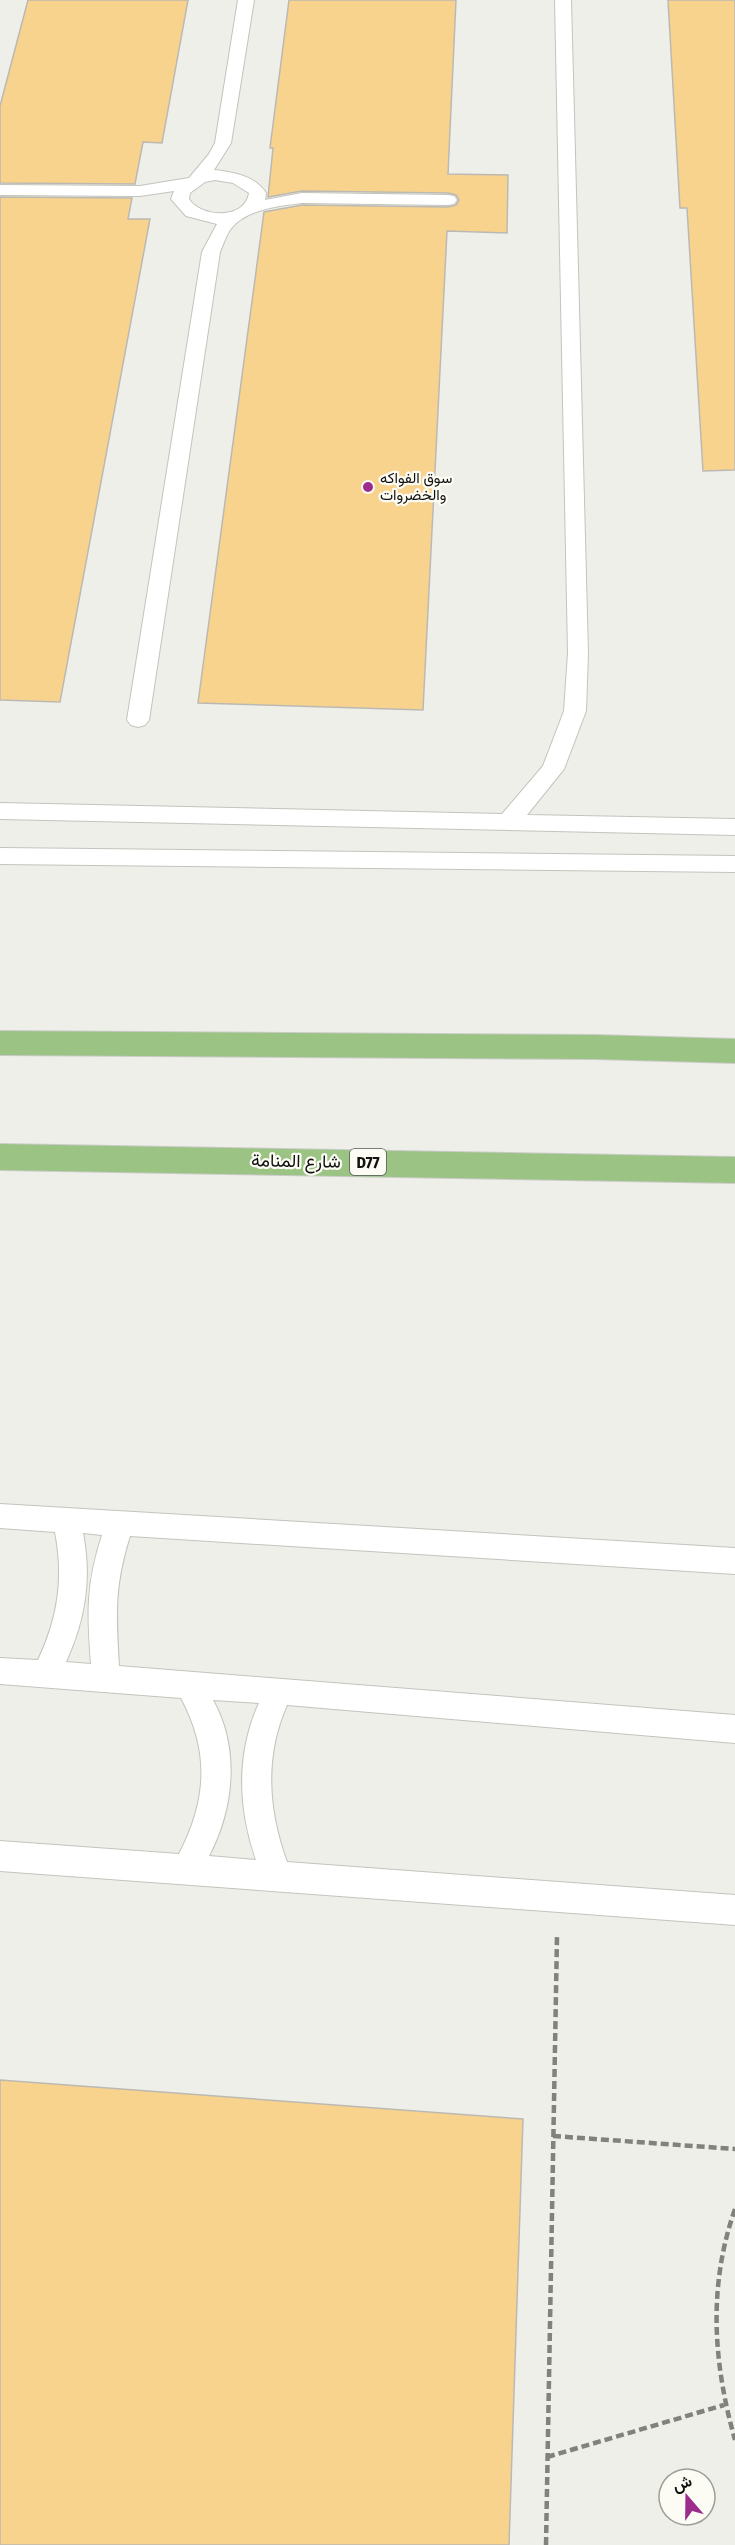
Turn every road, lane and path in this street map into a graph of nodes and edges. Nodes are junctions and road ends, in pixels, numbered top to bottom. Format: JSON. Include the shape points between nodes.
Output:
{"nodes":[{"id":1,"x":246,"y":0,"type":"edge"},
{"id":2,"x":563,"y":0,"type":"edge"},
{"id":3,"x":223,"y":143,"type":"junction"},
{"id":4,"x":195,"y":181,"type":"junction"},
{"id":5,"x":247,"y":182,"type":"junction"},
{"id":6,"x":0,"y":190,"type":"edge"},
{"id":7,"x":115,"y":192,"type":"junction"},
{"id":8,"x":303,"y":198,"type":"junction"},
{"id":9,"x":447,"y":200,"type":"dead end"},
{"id":10,"x":190,"y":211,"type":"junction"},
{"id":11,"x":242,"y":212,"type":"junction"},
{"id":12,"x":211,"y":252,"type":"junction"},
{"id":13,"x":138,"y":720,"type":"dead end"},
{"id":14,"x":0,"y":811,"type":"edge"},
{"id":15,"x":509,"y":821,"type":"junction"},
{"id":16,"x":735,"y":827,"type":"edge"},
{"id":17,"x":0,"y":856,"type":"edge"},
{"id":18,"x":735,"y":864,"type":"edge"},
{"id":19,"x":0,"y":1043,"type":"edge"},
{"id":20,"x":735,"y":1051,"type":"edge"},
{"id":21,"x":0,"y":1156,"type":"edge"},
{"id":22,"x":735,"y":1170,"type":"edge"},
{"id":23,"x":0,"y":1516,"type":"edge"},
{"id":24,"x":67,"y":1521,"type":"junction"},
{"id":25,"x":120,"y":1523,"type":"junction"},
{"id":26,"x":735,"y":1561,"type":"edge"},
{"id":27,"x":0,"y":1671,"type":"edge"},
{"id":28,"x":46,"y":1675,"type":"junction"},
{"id":29,"x":106,"y":1679,"type":"junction"},
{"id":30,"x":189,"y":1684,"type":"junction"},
{"id":31,"x":279,"y":1691,"type":"junction"},
{"id":32,"x":735,"y":1729,"type":"edge"},
{"id":33,"x":0,"y":1856,"type":"edge"},
{"id":34,"x":186,"y":1871,"type":"junction"},
{"id":35,"x":278,"y":1878,"type":"junction"},
{"id":36,"x":557,"y":1897,"type":"junction"},
{"id":37,"x":735,"y":1910,"type":"edge"},
{"id":38,"x":553,"y":2136,"type":"junction"},
{"id":39,"x":735,"y":2149,"type":"edge"},
{"id":40,"x":735,"y":2209,"type":"edge"},
{"id":41,"x":724,"y":2405,"type":"junction"},
{"id":42,"x":735,"y":2440,"type":"edge"},
{"id":43,"x":547,"y":2457,"type":"junction"},
{"id":44,"x":546,"y":2545,"type":"edge"}],
"edges":[{"from":1,"to":3,"type":"lane"},
{"from":2,"to":15,"type":"lane","via":[[578,653],[575,711],[553,769]]},
{"from":3,"to":4,"type":"lane"},
{"from":3,"to":5,"type":"lane"},
{"from":4,"to":5,"type":"lane","via":[[215,176]]},
{"from":4,"to":7,"type":"lane"},
{"from":4,"to":10,"type":"lane","via":[[182,191],[180,199]]},
{"from":5,"to":8,"type":"lane"},
{"from":5,"to":11,"type":"lane","via":[[256,192],[256,201]]},
{"from":6,"to":7,"type":"lane"},
{"from":7,"to":10,"type":"lane","via":[[163,200]]},
{"from":8,"to":9,"type":"lane"},
{"from":8,"to":11,"type":"lane"},
{"from":10,"to":11,"type":"lane","via":[[222,218]]},
{"from":10,"to":12,"type":"lane"},
{"from":11,"to":12,"type":"lane","via":[[223,227]]},
{"from":12,"to":13,"type":"lane"},
{"from":14,"to":15,"type":"lane"},
{"from":15,"to":16,"type":"lane"},
{"from":17,"to":18,"type":"lane"},
{"from":19,"to":20,"type":"main road"},
{"from":21,"to":22,"type":"main road","name":"شارع المنامة","number":"D77"},
{"from":23,"to":24,"type":"lane"},
{"from":24,"to":25,"type":"lane"},
{"from":24,"to":28,"type":"lane","via":[[75,1557],[74,1595],[65,1635]]},
{"from":25,"to":26,"type":"lane"},
{"from":25,"to":29,"type":"lane","via":[[106,1567],[101,1609]]},
{"from":27,"to":28,"type":"lane"},
{"from":28,"to":29,"type":"lane"},
{"from":29,"to":30,"type":"lane"},
{"from":30,"to":31,"type":"lane"},
{"from":30,"to":34,"type":"lane","via":[[207,1717],[216,1753],[216,1793],[206,1832]]},
{"from":31,"to":32,"type":"lane"},
{"from":31,"to":35,"type":"lane","via":[[258,1745],[254,1775],[264,1842]]},
{"from":33,"to":34,"type":"lane"},
{"from":34,"to":35,"type":"lane"},
{"from":35,"to":36,"type":"lane"},
{"from":36,"to":37,"type":"lane"},
{"from":36,"to":38,"type":"path"},
{"from":38,"to":39,"type":"path"},
{"from":38,"to":43,"type":"path"},
{"from":40,"to":41,"type":"path","via":[[726,2230],[714,2306]]},
{"from":41,"to":42,"type":"path"},
{"from":41,"to":43,"type":"path"},
{"from":43,"to":44,"type":"path"}]}
